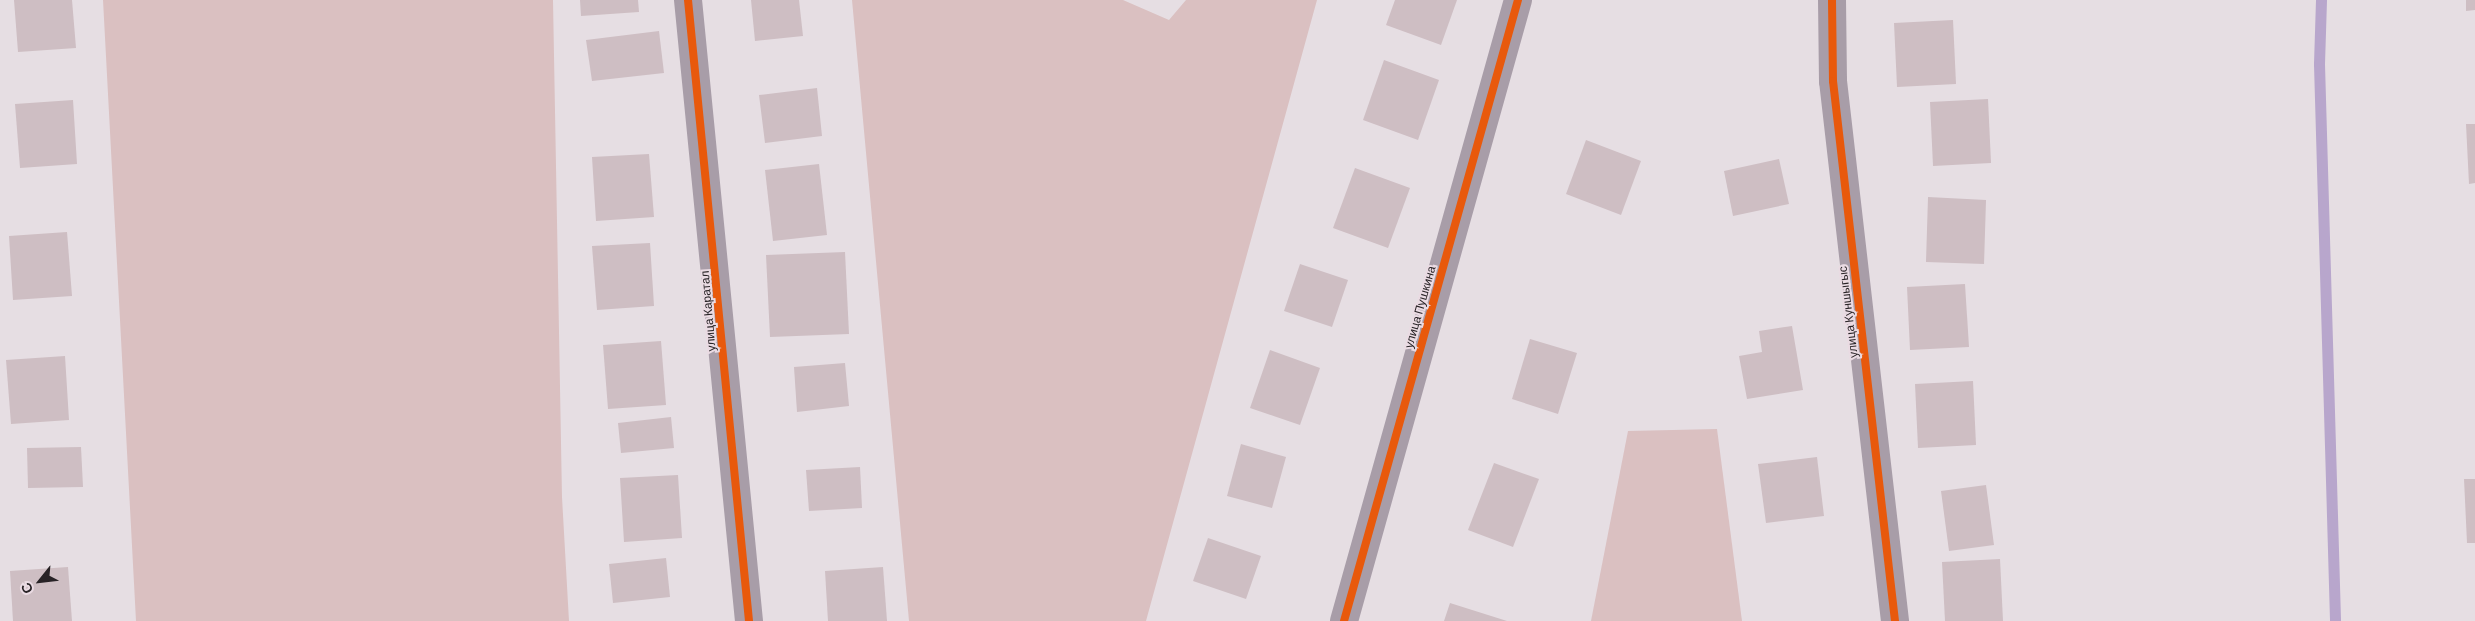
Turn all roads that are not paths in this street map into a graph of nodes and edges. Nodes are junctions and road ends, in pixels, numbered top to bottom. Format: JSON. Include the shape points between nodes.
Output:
{"nodes":[{"id":1,"x":688,"y":0,"type":"edge"},
{"id":2,"x":1518,"y":0,"type":"edge"},
{"id":3,"x":1832,"y":0,"type":"edge"},
{"id":4,"x":749,"y":621,"type":"edge"},
{"id":5,"x":1344,"y":621,"type":"edge"},
{"id":6,"x":1896,"y":621,"type":"edge"}],
"edges":[{"from":1,"to":4,"type":"street","name":"улица Каратал"},
{"from":2,"to":5,"type":"street","name":"улица Пушкина"},
{"from":3,"to":6,"type":"street","name":"улица Куншыгыс","via":[[1833,81]]}]}
